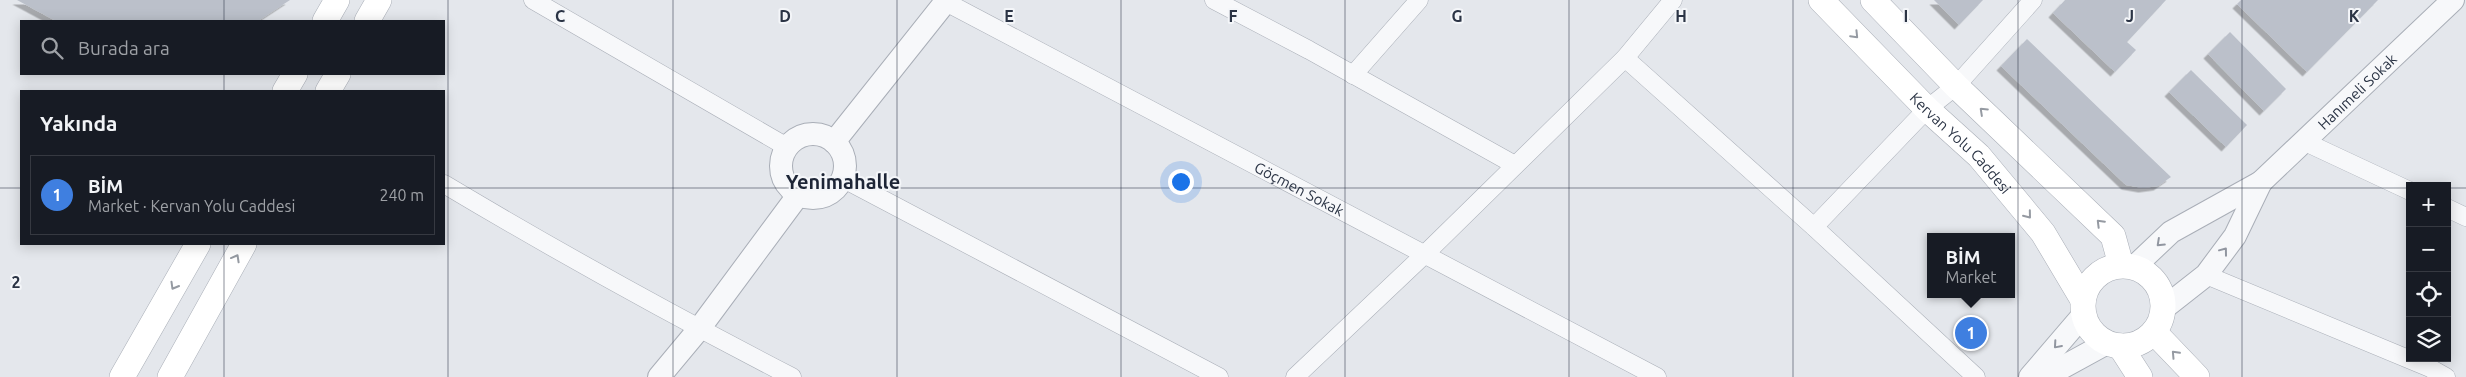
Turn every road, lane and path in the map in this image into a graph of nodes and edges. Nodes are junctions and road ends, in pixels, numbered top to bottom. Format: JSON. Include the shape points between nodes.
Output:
{"nodes":[{"id":1,"x":337,"y":0,"type":"edge"},
{"id":2,"x":379,"y":0,"type":"edge"},
{"id":3,"x":533,"y":0,"type":"edge"},
{"id":4,"x":1214,"y":0,"type":"edge"},
{"id":5,"x":1419,"y":0,"type":"edge"},
{"id":6,"x":1673,"y":0,"type":"edge"},
{"id":7,"x":1821,"y":0,"type":"edge"},
{"id":8,"x":1873,"y":0,"type":"edge"},
{"id":9,"x":2033,"y":0,"type":"edge"},
{"id":10,"x":2453,"y":0,"type":"edge"},
{"id":11,"x":945,"y":1,"type":"edge"},
{"id":12,"x":326,"y":20,"type":"edge"},
{"id":13,"x":368,"y":20,"type":"edge"},
{"id":14,"x":1625,"y":58,"type":"junction"},
{"id":15,"x":294,"y":75,"type":"edge"},
{"id":16,"x":337,"y":75,"type":"edge"},
{"id":17,"x":1353,"y":75,"type":"junction"},
{"id":18,"x":1956,"y":86,"type":"junction"},
{"id":19,"x":286,"y":90,"type":"edge"},
{"id":20,"x":329,"y":90,"type":"edge"},
{"id":21,"x":1927,"y":109,"type":"junction"},
{"id":22,"x":2303,"y":141,"type":"junction"},
{"id":23,"x":834,"y":142,"type":"junction"},
{"id":24,"x":787,"y":147,"type":"junction"},
{"id":25,"x":1514,"y":165,"type":"junction"},
{"id":26,"x":842,"y":178,"type":"junction"},
{"id":27,"x":2261,"y":182,"type":"junction"},
{"id":28,"x":445,"y":185,"type":"edge"},
{"id":29,"x":2406,"y":189,"type":"edge"},
{"id":30,"x":798,"y":194,"type":"junction"},
{"id":31,"x":2451,"y":210,"type":"edge"},
{"id":32,"x":2466,"y":217,"type":"edge"},
{"id":33,"x":1814,"y":227,"type":"junction"},
{"id":34,"x":197,"y":245,"type":"edge"},
{"id":35,"x":243,"y":245,"type":"edge"},
{"id":36,"x":1425,"y":254,"type":"junction"},
{"id":37,"x":2128,"y":266,"type":"junction"},
{"id":38,"x":2206,"y":275,"type":"junction"},
{"id":39,"x":2084,"y":307,"type":"junction"},
{"id":40,"x":2164,"y":308,"type":"junction"},
{"id":41,"x":699,"y":329,"type":"junction"},
{"id":42,"x":2154,"y":332,"type":"junction"},
{"id":43,"x":2113,"y":344,"type":"junction"},
{"id":44,"x":122,"y":377,"type":"edge"},
{"id":45,"x":170,"y":377,"type":"edge"},
{"id":46,"x":659,"y":377,"type":"edge"},
{"id":47,"x":792,"y":377,"type":"edge"},
{"id":48,"x":1219,"y":377,"type":"edge"},
{"id":49,"x":1296,"y":377,"type":"edge"},
{"id":50,"x":1656,"y":377,"type":"edge"},
{"id":51,"x":1976,"y":377,"type":"edge"},
{"id":52,"x":2030,"y":377,"type":"edge"},
{"id":53,"x":2045,"y":377,"type":"edge"},
{"id":54,"x":2140,"y":377,"type":"edge"},
{"id":55,"x":2197,"y":377,"type":"edge"},
{"id":56,"x":2446,"y":377,"type":"edge"}],
"edges":[{"from":1,"to":12,"type":"main road"},
{"from":2,"to":13,"type":"main road"},
{"from":3,"to":24,"type":"street"},
{"from":4,"to":17,"type":"street"},
{"from":5,"to":17,"type":"street"},
{"from":6,"to":14,"type":"street"},
{"from":7,"to":21,"type":"main road","name":"Kervan Yolu Caddesi","one_way":true},
{"from":8,"to":18,"type":"main road"},
{"from":9,"to":18,"type":"street"},
{"from":10,"to":22,"type":"street","name":"Hanımeli Sokak"},
{"from":11,"to":23,"type":"street"},
{"from":11,"to":36,"type":"street","name":"Göçmen Sokak"},
{"from":14,"to":25,"type":"street"},
{"from":14,"to":33,"type":"street"},
{"from":15,"to":19,"type":"main road"},
{"from":16,"to":20,"type":"main road"},
{"from":17,"to":25,"type":"street"},
{"from":18,"to":21,"type":"street"},
{"from":37,"to":18,"type":"main road","one_way":true,"via":[[2114,236]]},
{"from":21,"to":33,"type":"street"},
{"from":21,"to":39,"type":"main road","name":"Kervan Yolu Caddesi","one_way":true,"via":[[1979,156],[2043,233]]},
{"from":22,"to":27,"type":"street","name":"Hanımeli Sokak"},
{"from":22,"to":29,"type":"street"},
{"from":23,"to":24,"type":"street","via":[[825,136],[810,134],[795,139]]},
{"from":23,"to":26,"type":"street","via":[[844,159]]},
{"from":24,"to":30,"type":"street","via":[[781,159],[781,173],[787,186]]},
{"from":25,"to":36,"type":"street"},
{"from":26,"to":30,"type":"street","via":[[824,196],[815,198]]},
{"from":26,"to":48,"type":"street"},
{"from":27,"to":37,"type":"street","one_way":true,"via":[[2171,232]]},
{"from":38,"to":27,"type":"street","one_way":true,"via":[[2235,236]]},
{"from":28,"to":41,"type":"street"},
{"from":30,"to":41,"type":"street"},
{"from":31,"to":32,"type":"street"},
{"from":33,"to":51,"type":"street"},
{"from":34,"to":44,"type":"main road","one_way":true},
{"from":45,"to":35,"type":"main road","one_way":true},
{"from":36,"to":49,"type":"street"},
{"from":36,"to":50,"type":"street","name":"Göçmen Sokak"},
{"from":37,"to":39,"type":"main road","via":[[2107,268],[2096,276],[2088,287]]},
{"from":37,"to":40,"type":"main road","via":[[2147,273],[2156,282]]},
{"from":38,"to":40,"type":"street"},
{"from":38,"to":56,"type":"street"},
{"from":39,"to":43,"type":"main road","via":[[2088,326],[2096,336]]},
{"from":39,"to":52,"type":"street","one_way":true},
{"from":40,"to":42,"type":"main road"},
{"from":41,"to":46,"type":"street"},
{"from":41,"to":47,"type":"street"},
{"from":42,"to":43,"type":"main road","via":[[2132,345]]},
{"from":55,"to":42,"type":"main road","one_way":true},
{"from":43,"to":53,"type":"street"},
{"from":43,"to":54,"type":"main road"}]}
